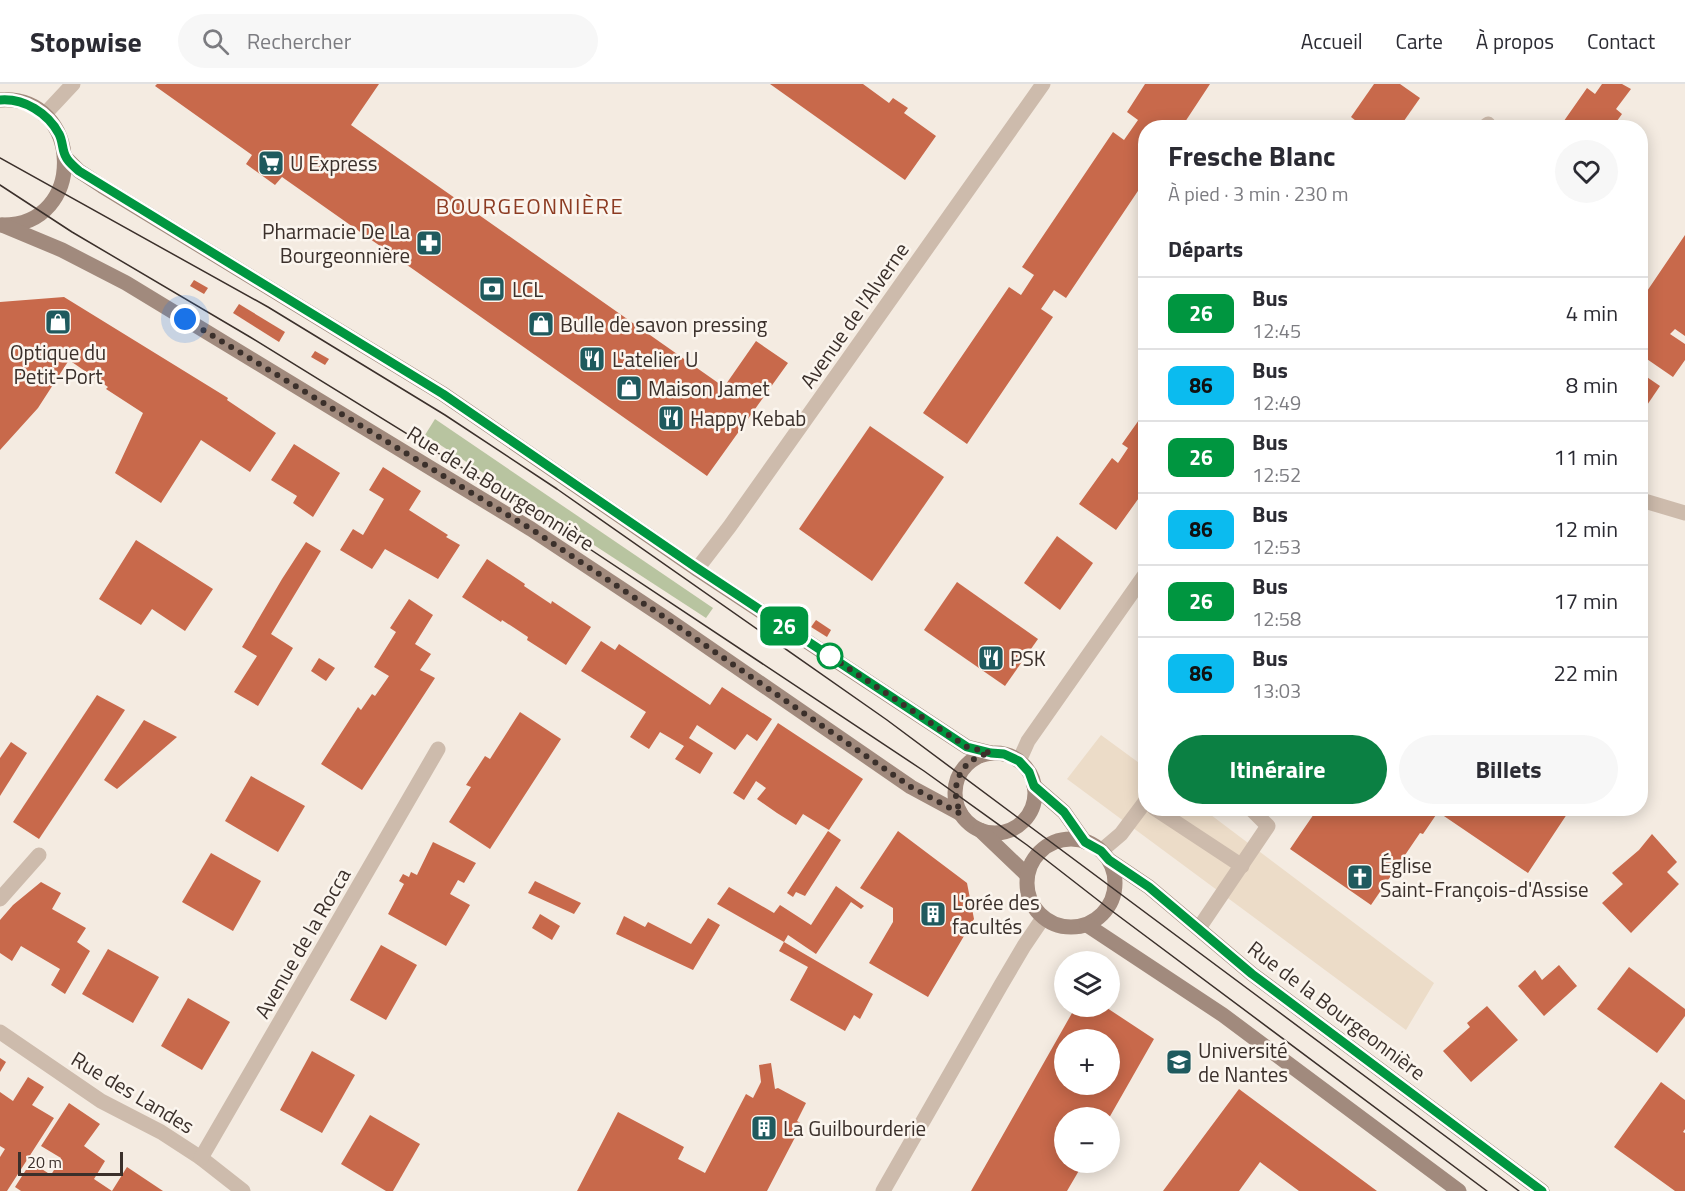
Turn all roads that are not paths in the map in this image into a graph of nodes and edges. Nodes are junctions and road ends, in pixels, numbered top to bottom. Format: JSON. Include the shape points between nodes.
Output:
{"nodes":[{"id":1,"x":74,"y":84,"type":"edge"},
{"id":2,"x":1043,"y":84,"type":"edge"},
{"id":3,"x":0,"y":100,"type":"edge"},
{"id":4,"x":44,"y":115,"type":"junction"},
{"id":5,"x":66,"y":157,"type":"junction"},
{"id":6,"x":1,"y":225,"type":"edge"},
{"id":7,"x":1648,"y":502,"type":"edge"},
{"id":8,"x":1685,"y":513,"type":"edge"},
{"id":9,"x":697,"y":568,"type":"junction"},
{"id":10,"x":1138,"y":584,"type":"edge"},
{"id":11,"x":438,"y":749,"type":"dead end"},
{"id":12,"x":991,"y":753,"type":"junction"},
{"id":13,"x":1019,"y":761,"type":"junction"},
{"id":14,"x":1034,"y":786,"type":"junction"},
{"id":15,"x":1138,"y":811,"type":"edge"},
{"id":16,"x":961,"y":814,"type":"junction"},
{"id":17,"x":1166,"y":816,"type":"edge"},
{"id":18,"x":1258,"y":816,"type":"edge"},
{"id":19,"x":980,"y":830,"type":"junction"},
{"id":20,"x":1085,"y":842,"type":"junction"},
{"id":21,"x":39,"y":855,"type":"dead end"},
{"id":22,"x":1105,"y":855,"type":"junction"},
{"id":23,"x":1242,"y":867,"type":"junction"},
{"id":24,"x":1027,"y":875,"type":"junction"},
{"id":25,"x":0,"y":899,"type":"edge"},
{"id":26,"x":1043,"y":918,"type":"junction"},
{"id":27,"x":1087,"y":925,"type":"junction"},
{"id":28,"x":1199,"y":928,"type":"junction"},
{"id":29,"x":0,"y":1032,"type":"edge"},
{"id":30,"x":201,"y":1158,"type":"junction"},
{"id":31,"x":243,"y":1191,"type":"edge"},
{"id":32,"x":883,"y":1191,"type":"edge"},
{"id":33,"x":1459,"y":1191,"type":"edge"},
{"id":34,"x":1542,"y":1191,"type":"edge"}],
"edges":[{"from":1,"to":4,"type":"street"},
{"from":2,"to":9,"type":"street","name":"Avenue de l'Alverne"},
{"from":3,"to":4,"type":"street","via":[[26,104]]},
{"from":4,"to":5,"type":"street","via":[[59,134]]},
{"from":5,"to":6,"type":"street","via":[[62,184],[47,208],[16,224]]},
{"from":5,"to":9,"type":"street","name":"Rue de la Bourgeonnière","via":[[94,181],[443,394]]},
{"from":6,"to":16,"type":"street","name":"Rue de la Bourgeonnière","via":[[62,250],[126,284],[521,523],[911,787]]},
{"from":7,"to":8,"type":"street"},
{"from":9,"to":12,"type":"street","name":"Rue de la Bourgeonnière","via":[[967,747]]},
{"from":10,"to":13,"type":"street"},
{"from":11,"to":30,"type":"street","name":"Avenue de la Rocca"},
{"from":12,"to":13,"type":"street"},
{"from":12,"to":16,"type":"street","via":[[973,759],[959,774],[955,792]]},
{"from":13,"to":14,"type":"street"},
{"from":14,"to":19,"type":"street","via":[[1032,805],[1022,822],[1002,832]]},
{"from":14,"to":20,"type":"street","via":[[1064,812]]},
{"from":15,"to":22,"type":"street"},
{"from":16,"to":19,"type":"street"},
{"from":17,"to":23,"type":"street"},
{"from":18,"to":23,"type":"street","via":[[1268,826]]},
{"from":19,"to":24,"type":"street"},
{"from":20,"to":22,"type":"street"},
{"from":20,"to":24,"type":"street","via":[[1062,840],[1047,846],[1034,858]]},
{"from":21,"to":25,"type":"street"},
{"from":22,"to":27,"type":"street","via":[[1115,874],[1114,896],[1105,912]]},
{"from":22,"to":28,"type":"street","name":"Rue de la Bourgeonnière"},
{"from":23,"to":28,"type":"street"},
{"from":24,"to":26,"type":"street","via":[[1029,899]]},
{"from":26,"to":27,"type":"street","via":[[1064,927]]},
{"from":26,"to":32,"type":"street"},
{"from":27,"to":33,"type":"street","via":[[1222,1015]]},
{"from":28,"to":34,"type":"street","name":"Rue de la Bourgeonnière","via":[[1252,974]]},
{"from":29,"to":30,"type":"street","name":"Rue des Landes","via":[[101,1101]]},
{"from":30,"to":31,"type":"street","name":"Rue des Landes"}]}
